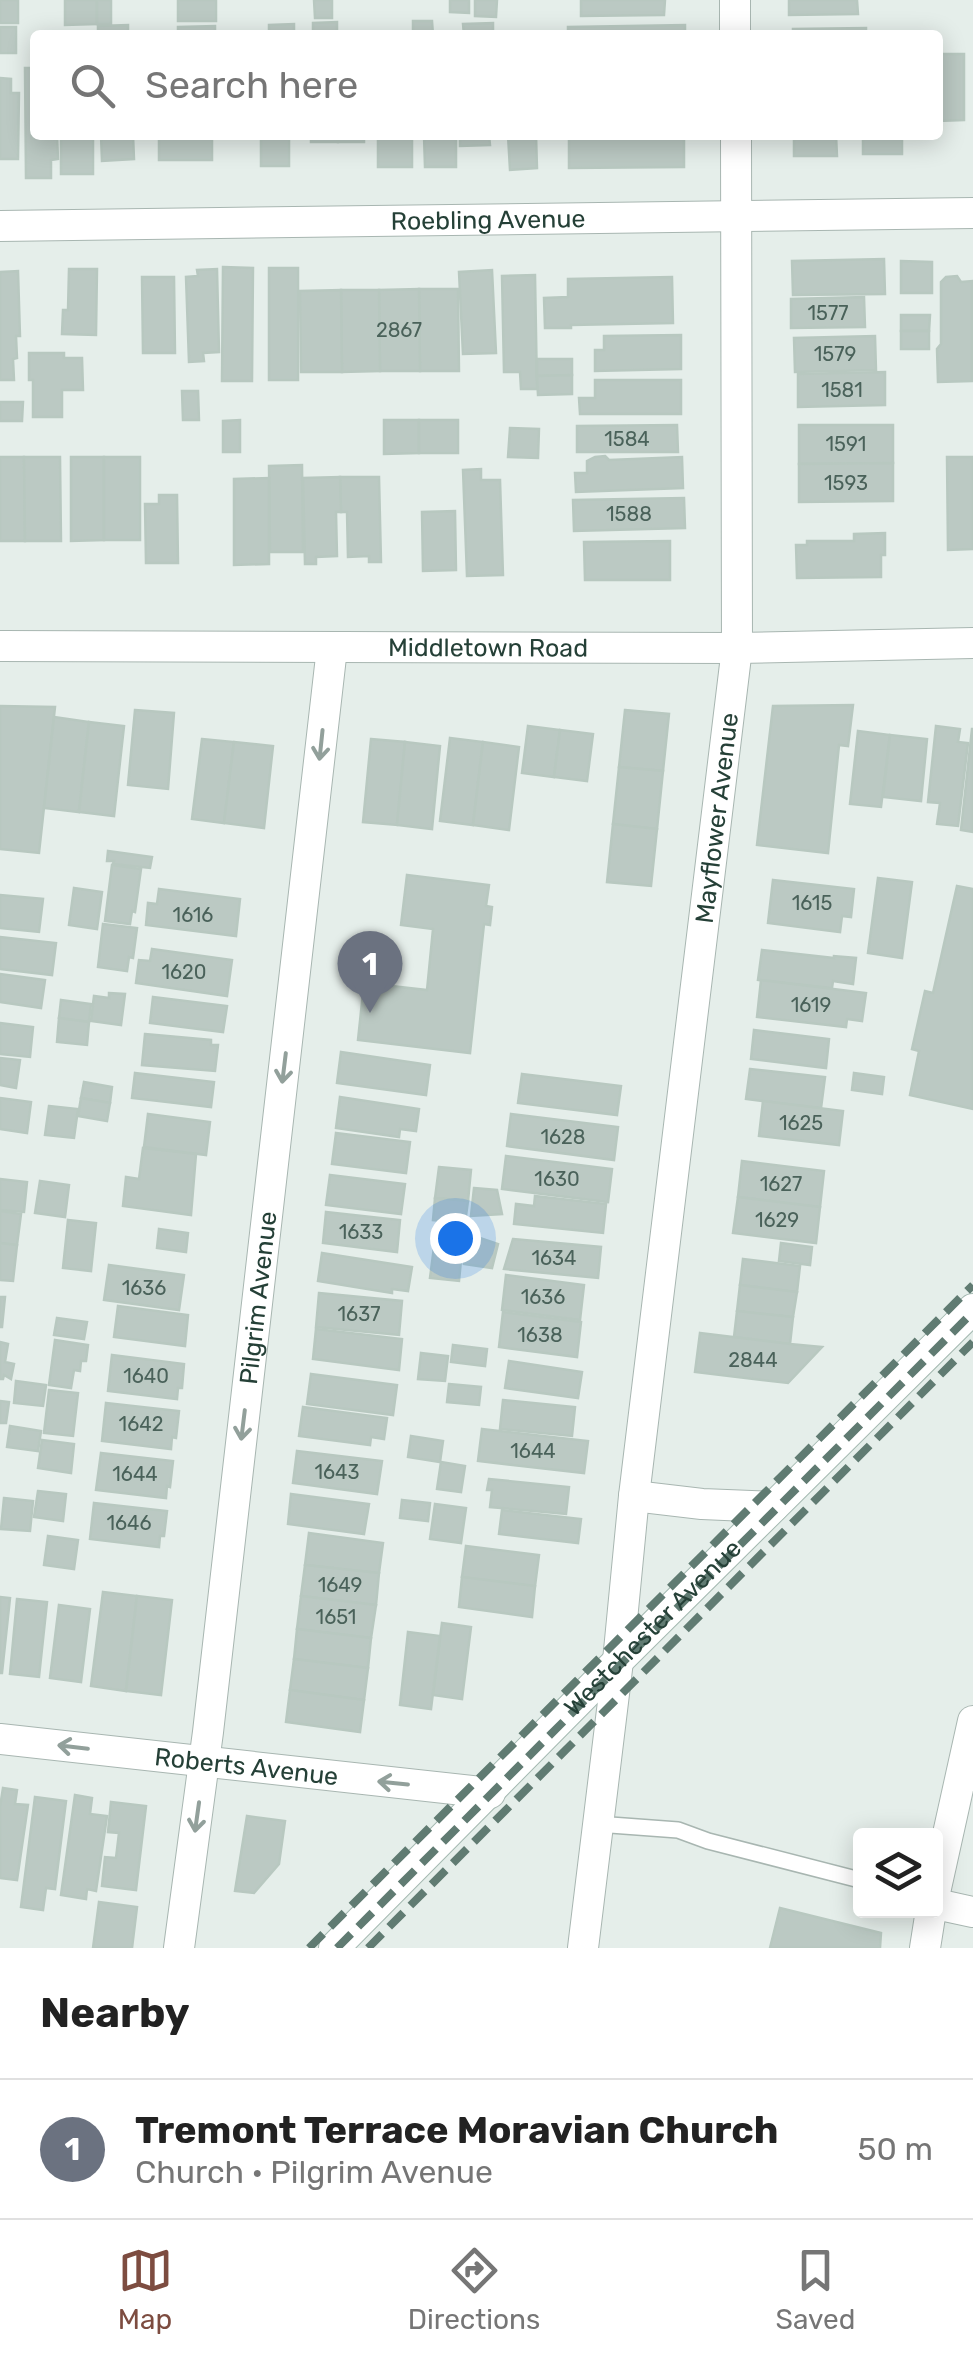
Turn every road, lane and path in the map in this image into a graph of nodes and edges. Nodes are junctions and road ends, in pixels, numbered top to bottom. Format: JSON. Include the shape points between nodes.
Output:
{"nodes":[{"id":1,"x":735,"y":0,"type":"edge"},
{"id":2,"x":736,"y":30,"type":"edge"},
{"id":3,"x":736,"y":140,"type":"edge"},
{"id":4,"x":973,"y":214,"type":"edge"},
{"id":5,"x":737,"y":216,"type":"junction"},
{"id":6,"x":0,"y":226,"type":"edge"},
{"id":7,"x":973,"y":643,"type":"edge"},
{"id":8,"x":0,"y":646,"type":"edge"},
{"id":9,"x":332,"y":648,"type":"junction"},
{"id":10,"x":737,"y":648,"type":"junction"},
{"id":11,"x":973,"y":1309,"type":"edge"},
{"id":12,"x":634,"y":1496,"type":"junction"},
{"id":13,"x":773,"y":1508,"type":"junction"},
{"id":14,"x":618,"y":1661,"type":"junction"},
{"id":15,"x":973,"y":1721,"type":"edge"},
{"id":16,"x":0,"y":1738,"type":"edge"},
{"id":17,"x":204,"y":1762,"type":"junction"},
{"id":18,"x":490,"y":1794,"type":"junction"},
{"id":19,"x":598,"y":1824,"type":"junction"},
{"id":20,"x":943,"y":1856,"type":"edge"},
{"id":21,"x":853,"y":1878,"type":"edge"},
{"id":22,"x":943,"y":1906,"type":"edge"},
{"id":23,"x":973,"y":1912,"type":"edge"},
{"id":24,"x":930,"y":1918,"type":"edge"},
{"id":25,"x":576,"y":1947,"type":"edge"},
{"id":26,"x":179,"y":1948,"type":"edge"},
{"id":27,"x":334,"y":1948,"type":"edge"},
{"id":28,"x":925,"y":1948,"type":"edge"}],
"edges":[{"from":1,"to":2,"type":"street"},
{"from":3,"to":5,"type":"street","name":"Mayflower Avenue"},
{"from":4,"to":5,"type":"street","name":"Roebling Avenue"},
{"from":5,"to":6,"type":"street","name":"Roebling Avenue"},
{"from":5,"to":10,"type":"street","name":"Mayflower Avenue"},
{"from":7,"to":10,"type":"street","name":"Middletown Road"},
{"from":8,"to":9,"type":"street","name":"Middletown Road"},
{"from":9,"to":10,"type":"street","name":"Middletown Road"},
{"from":9,"to":17,"type":"street","name":"Pilgrim Avenue","one_way":true},
{"from":10,"to":12,"type":"street","name":"Mayflower Avenue"},
{"from":11,"to":13,"type":"street","name":"Westchester Avenue"},
{"from":12,"to":13,"type":"street"},
{"from":12,"to":14,"type":"street","name":"Mayflower Avenue"},
{"from":13,"to":14,"type":"street","name":"Westchester Avenue"},
{"from":14,"to":18,"type":"street","name":"Westchester Avenue"},
{"from":14,"to":19,"type":"street","name":"Mayflower Avenue"},
{"from":15,"to":20,"type":"street"},
{"from":17,"to":16,"type":"street","name":"Roberts Avenue","one_way":true},
{"from":18,"to":17,"type":"street","name":"Roberts Avenue","one_way":true},
{"from":17,"to":26,"type":"street","name":"Pilgrim Avenue","one_way":true},
{"from":18,"to":27,"type":"street","name":"Westchester Avenue"},
{"from":19,"to":21,"type":"lane","via":[[678,1830]]},
{"from":19,"to":25,"type":"street","name":"Mayflower Avenue"},
{"from":22,"to":23,"type":"street"},
{"from":24,"to":28,"type":"street"}]}
